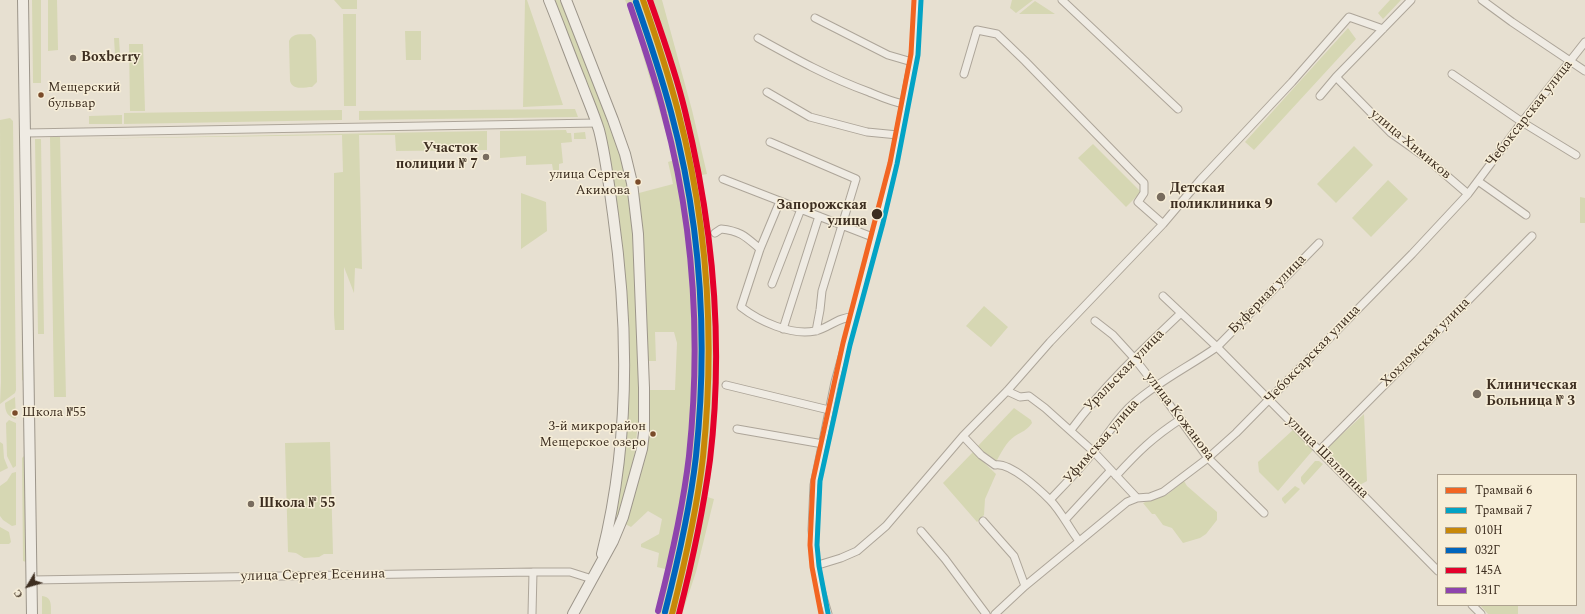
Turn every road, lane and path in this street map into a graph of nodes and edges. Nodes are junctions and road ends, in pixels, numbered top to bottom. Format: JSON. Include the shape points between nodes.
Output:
{"nodes":[{"id":1,"x":23,"y":0,"type":"edge"},
{"id":2,"x":549,"y":0,"type":"edge"},
{"id":3,"x":566,"y":0,"type":"edge"},
{"id":4,"x":918,"y":0,"type":"edge"},
{"id":5,"x":1062,"y":0,"type":"edge"},
{"id":6,"x":1411,"y":0,"type":"edge"},
{"id":7,"x":1482,"y":0,"type":"edge"},
{"id":8,"x":815,"y":18,"type":"dead end"},
{"id":9,"x":1383,"y":29,"type":"junction"},
{"id":10,"x":758,"y":38,"type":"dead end"},
{"id":11,"x":1585,"y":42,"type":"edge"},
{"id":12,"x":912,"y":62,"type":"junction"},
{"id":13,"x":1570,"y":62,"type":"junction"},
{"id":14,"x":1585,"y":71,"type":"edge"},
{"id":15,"x":964,"y":74,"type":"dead end"},
{"id":16,"x":1452,"y":74,"type":"dead end"},
{"id":17,"x":1336,"y":77,"type":"junction"},
{"id":18,"x":767,"y":92,"type":"dead end"},
{"id":19,"x":1320,"y":96,"type":"dead end"},
{"id":20,"x":904,"y":104,"type":"junction"},
{"id":21,"x":1178,"y":109,"type":"dead end"},
{"id":22,"x":1522,"y":122,"type":"junction"},
{"id":23,"x":597,"y":123,"type":"junction"},
{"id":24,"x":26,"y":133,"type":"junction"},
{"id":25,"x":898,"y":136,"type":"junction"},
{"id":26,"x":770,"y":142,"type":"dead end"},
{"id":27,"x":1576,"y":155,"type":"dead end"},
{"id":28,"x":723,"y":179,"type":"dead end"},
{"id":29,"x":1478,"y":182,"type":"junction"},
{"id":30,"x":1468,"y":194,"type":"junction"},
{"id":31,"x":780,"y":201,"type":"junction"},
{"id":32,"x":801,"y":209,"type":"junction"},
{"id":33,"x":1526,"y":215,"type":"dead end"},
{"id":34,"x":819,"y":216,"type":"junction"},
{"id":35,"x":1163,"y":224,"type":"junction"},
{"id":36,"x":843,"y":225,"type":"junction"},
{"id":37,"x":714,"y":233,"type":"dead end"},
{"id":38,"x":1532,"y":236,"type":"dead end"},
{"id":39,"x":874,"y":238,"type":"junction"},
{"id":40,"x":1319,"y":243,"type":"dead end"},
{"id":41,"x":760,"y":249,"type":"junction"},
{"id":42,"x":772,"y":284,"type":"dead end"},
{"id":43,"x":1163,"y":296,"type":"dead end"},
{"id":44,"x":1182,"y":313,"type":"junction"},
{"id":45,"x":853,"y":317,"type":"junction"},
{"id":46,"x":1095,"y":322,"type":"dead end"},
{"id":47,"x":783,"y":329,"type":"junction"},
{"id":48,"x":816,"y":331,"type":"junction"},
{"id":49,"x":1217,"y":347,"type":"junction"},
{"id":50,"x":1134,"y":358,"type":"junction"},
{"id":51,"x":726,"y":385,"type":"dead end"},
{"id":52,"x":1156,"y":386,"type":"junction"},
{"id":53,"x":1007,"y":391,"type":"junction"},
{"id":54,"x":1269,"y":400,"type":"junction"},
{"id":55,"x":830,"y":410,"type":"junction"},
{"id":56,"x":1181,"y":420,"type":"junction"},
{"id":57,"x":737,"y":429,"type":"dead end"},
{"id":58,"x":1071,"y":430,"type":"junction"},
{"id":59,"x":963,"y":436,"type":"junction"},
{"id":60,"x":823,"y":444,"type":"junction"},
{"id":61,"x":1320,"y":450,"type":"junction"},
{"id":62,"x":1094,"y":452,"type":"junction"},
{"id":63,"x":1208,"y":458,"type":"junction"},
{"id":64,"x":1114,"y":473,"type":"junction"},
{"id":65,"x":1138,"y":498,"type":"junction"},
{"id":66,"x":1050,"y":500,"type":"junction"},
{"id":67,"x":1264,"y":513,"type":"dead end"},
{"id":68,"x":612,"y":516,"type":"junction"},
{"id":69,"x":622,"y":520,"type":"junction"},
{"id":70,"x":1064,"y":520,"type":"junction"},
{"id":71,"x":983,"y":521,"type":"dead end"},
{"id":72,"x":921,"y":531,"type":"dead end"},
{"id":73,"x":1079,"y":541,"type":"junction"},
{"id":74,"x":600,"y":563,"type":"junction"},
{"id":75,"x":815,"y":567,"type":"junction"},
{"id":76,"x":1437,"y":570,"type":"edge"},
{"id":77,"x":533,"y":572,"type":"junction"},
{"id":78,"x":592,"y":579,"type":"junction"},
{"id":79,"x":32,"y":580,"type":"junction"},
{"id":80,"x":1025,"y":586,"type":"junction"},
{"id":81,"x":1473,"y":606,"type":"edge"},
{"id":82,"x":32,"y":614,"type":"edge"},
{"id":83,"x":532,"y":614,"type":"edge"},
{"id":84,"x":573,"y":614,"type":"edge"},
{"id":85,"x":828,"y":614,"type":"edge"},
{"id":86,"x":986,"y":614,"type":"edge"},
{"id":87,"x":995,"y":614,"type":"edge"},
{"id":88,"x":1480,"y":614,"type":"edge"}],
"edges":[{"from":1,"to":24,"type":"main road"},
{"from":2,"to":23,"type":"main road"},
{"from":3,"to":69,"type":"main road","via":[[625,154],[634,192],[638,234],[644,433]]},
{"from":4,"to":12,"type":"street"},
{"from":5,"to":21,"type":"street"},
{"from":6,"to":9,"type":"street"},
{"from":7,"to":13,"type":"street"},
{"from":8,"to":12,"type":"street","via":[[888,55]]},
{"from":9,"to":17,"type":"street"},
{"from":9,"to":35,"type":"street","via":[[1349,17]]},
{"from":10,"to":20,"type":"street","via":[[848,85]]},
{"from":11,"to":13,"type":"street","name":"Чебоксарская улица"},
{"from":12,"to":20,"type":"street"},
{"from":13,"to":14,"type":"street"},
{"from":13,"to":22,"type":"street","name":"Чебоксарская улица"},
{"from":15,"to":35,"type":"street","via":[[977,30],[997,34],[1144,183],[1144,193],[1138,202]]},
{"from":16,"to":22,"type":"street"},
{"from":17,"to":19,"type":"street"},
{"from":17,"to":30,"type":"street","name":"улица Химиков","via":[[1391,133],[1425,157]]},
{"from":18,"to":25,"type":"street","via":[[810,117],[867,132]]},
{"from":20,"to":25,"type":"street"},
{"from":22,"to":27,"type":"street"},
{"from":22,"to":29,"type":"street","name":"Чебоксарская улица"},
{"from":23,"to":24,"type":"street"},
{"from":23,"to":68,"type":"main road","via":[[608,176],[620,260],[624,324],[622,447]]},
{"from":24,"to":79,"type":"main road"},
{"from":25,"to":39,"type":"street"},
{"from":26,"to":36,"type":"street","via":[[856,179]]},
{"from":28,"to":31,"type":"street"},
{"from":29,"to":30,"type":"street","name":"Чебоксарская улица"},
{"from":29,"to":33,"type":"street"},
{"from":30,"to":54,"type":"street","name":"Чебоксарская улица"},
{"from":31,"to":32,"type":"street"},
{"from":31,"to":41,"type":"street"},
{"from":32,"to":34,"type":"street"},
{"from":32,"to":42,"type":"street"},
{"from":34,"to":36,"type":"street"},
{"from":34,"to":47,"type":"street"},
{"from":35,"to":53,"type":"street","via":[[1050,342]]},
{"from":36,"to":39,"type":"street"},
{"from":36,"to":48,"type":"street","via":[[822,291]]},
{"from":37,"to":41,"type":"street","via":[[721,228],[735,230]]},
{"from":38,"to":61,"type":"street","name":"Хохломская улица"},
{"from":39,"to":45,"type":"street"},
{"from":40,"to":49,"type":"street","name":"Буферная улица"},
{"from":41,"to":47,"type":"street","via":[[741,307],[752,316]]},
{"from":43,"to":44,"type":"street","name":"улица Шаляпина"},
{"from":44,"to":49,"type":"street","name":"улица Шаляпина"},
{"from":44,"to":50,"type":"street","name":"Уральская улица"},
{"from":45,"to":48,"type":"street","via":[[844,317]]},
{"from":45,"to":55,"type":"street"},
{"from":46,"to":50,"type":"street","name":"улица Кожанова","via":[[1113,334]]},
{"from":47,"to":48,"type":"street"},
{"from":49,"to":52,"type":"street","name":"Уфимская улица"},
{"from":49,"to":54,"type":"street","name":"улица Шаляпина"},
{"from":50,"to":52,"type":"street","name":"улица Кожанова"},
{"from":50,"to":58,"type":"street","name":"Уральская улица"},
{"from":51,"to":55,"type":"street"},
{"from":52,"to":56,"type":"street","name":"улица Кожанова"},
{"from":52,"to":62,"type":"street","name":"Уфимская улица","via":[[1133,404]]},
{"from":53,"to":58,"type":"street","via":[[1029,396]]},
{"from":53,"to":59,"type":"street"},
{"from":54,"to":61,"type":"street","name":"улица Шаляпина"},
{"from":54,"to":63,"type":"street","name":"Чебоксарская улица"},
{"from":55,"to":60,"type":"street"},
{"from":56,"to":63,"type":"street","name":"улица Кожанова"},
{"from":56,"to":64,"type":"street","via":[[1152,439]]},
{"from":57,"to":60,"type":"street"},
{"from":58,"to":62,"type":"street"},
{"from":59,"to":66,"type":"street","via":[[981,455],[995,465],[1008,467]]},
{"from":59,"to":75,"type":"street","via":[[877,534],[857,551]]},
{"from":60,"to":75,"type":"street","via":[[814,485],[812,530]]},
{"from":61,"to":76,"type":"street","name":"улица Шаляпина"},
{"from":62,"to":64,"type":"street"},
{"from":62,"to":66,"type":"street","name":"Уфимская улица"},
{"from":63,"to":65,"type":"street","name":"Чебоксарская улица","via":[[1163,492]]},
{"from":63,"to":67,"type":"street","name":"улица Кожанова"},
{"from":64,"to":65,"type":"street"},
{"from":64,"to":70,"type":"street"},
{"from":65,"to":73,"type":"street","name":"Чебоксарская улица","via":[[1127,502]]},
{"from":66,"to":70,"type":"street"},
{"from":68,"to":69,"type":"main road","via":[[614,520]]},
{"from":68,"to":74,"type":"main road"},
{"from":69,"to":74,"type":"main road"},
{"from":70,"to":73,"type":"street"},
{"from":71,"to":80,"type":"street","via":[[1014,556]]},
{"from":72,"to":86,"type":"street"},
{"from":73,"to":80,"type":"street","name":"Чебоксарская улица"},
{"from":74,"to":78,"type":"main road"},
{"from":75,"to":85,"type":"street"},
{"from":77,"to":78,"type":"street","name":"улица Сергея Есенина","via":[[570,572]]},
{"from":77,"to":79,"type":"street","name":"улица Сергея Есенина"},
{"from":77,"to":83,"type":"street"},
{"from":78,"to":84,"type":"main road"},
{"from":79,"to":82,"type":"main road"},
{"from":80,"to":87,"type":"street","name":"Чебоксарская улица"},
{"from":81,"to":88,"type":"street"}]}
